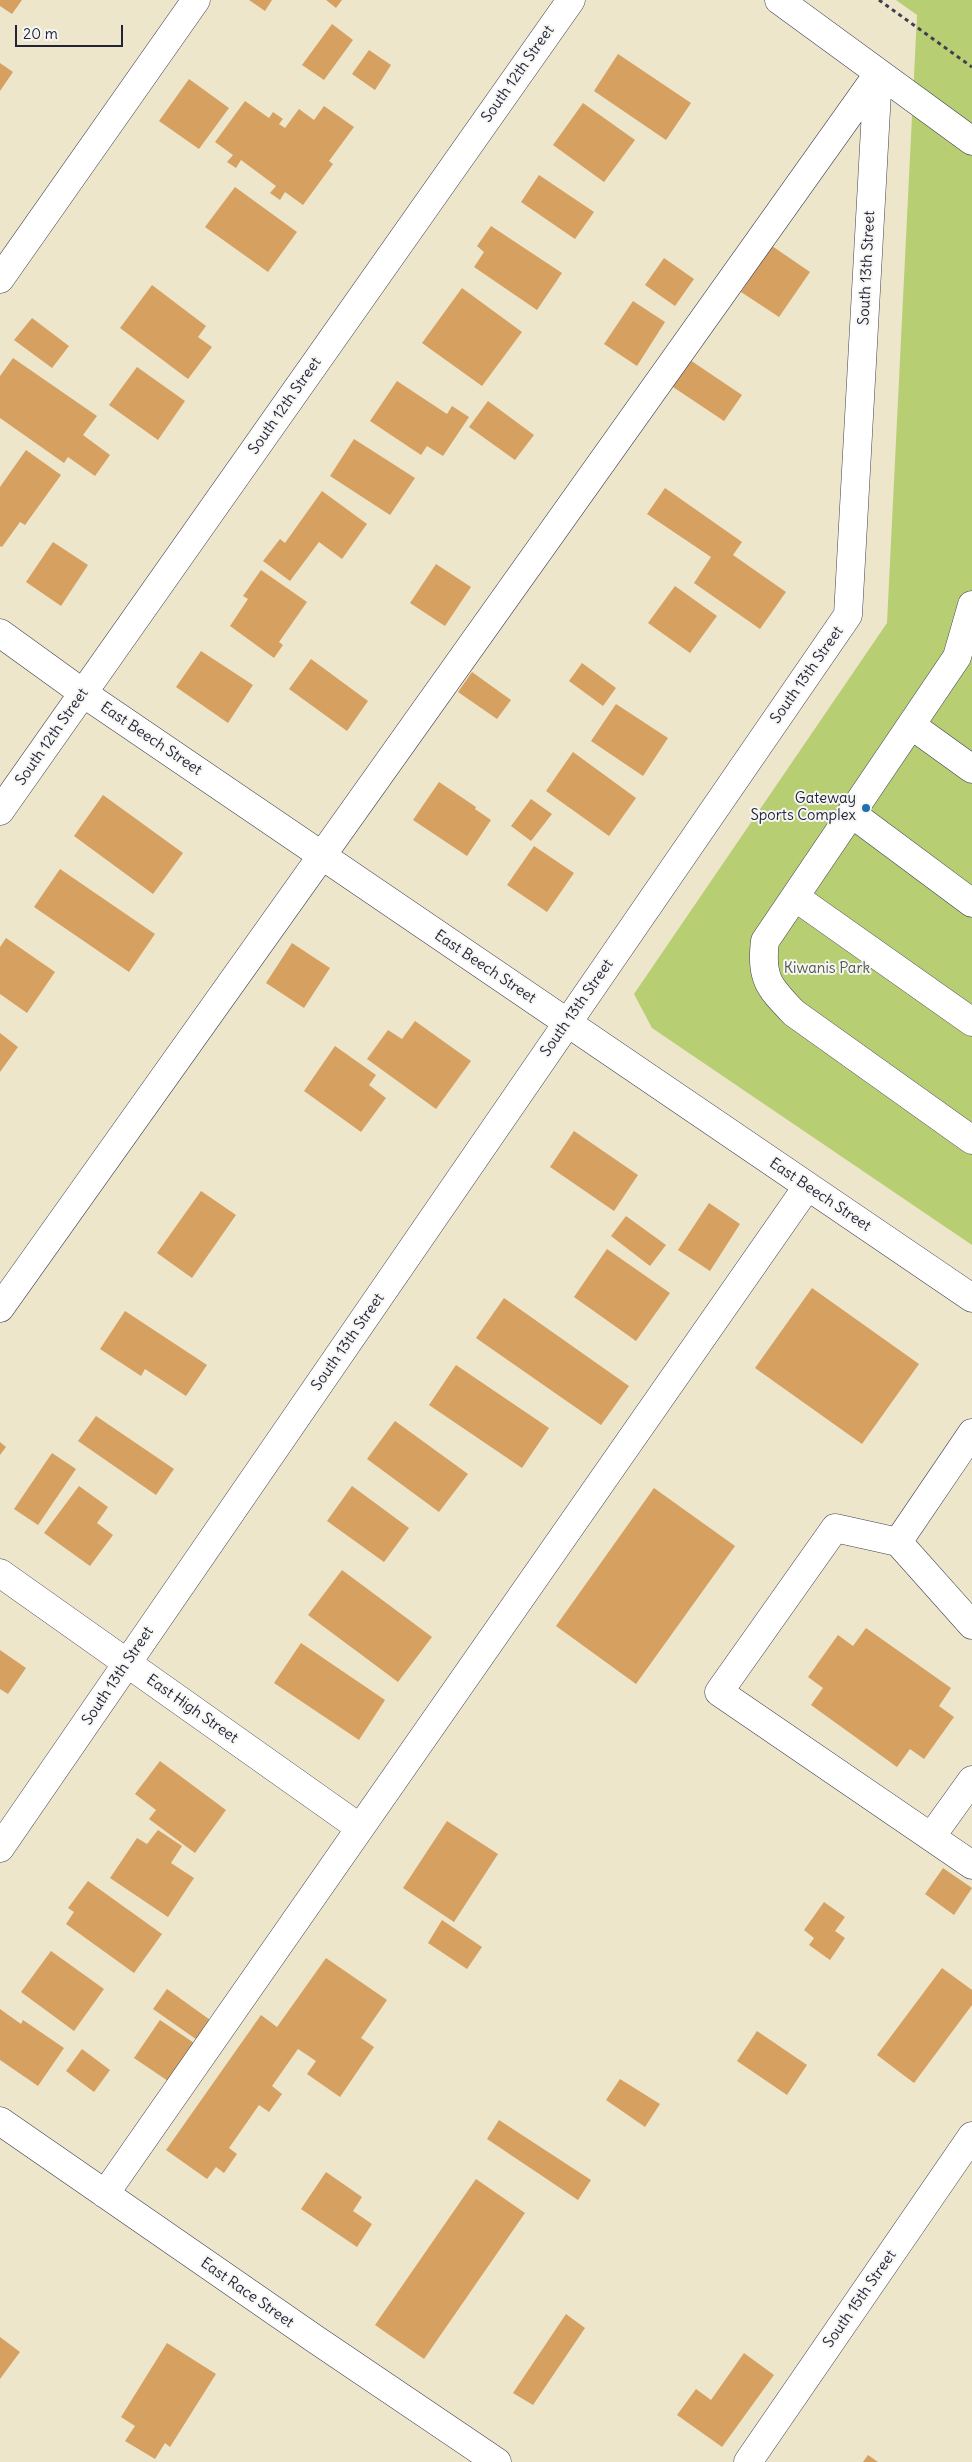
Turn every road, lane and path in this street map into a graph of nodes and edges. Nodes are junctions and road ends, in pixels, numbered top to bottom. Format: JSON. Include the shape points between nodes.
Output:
{"nodes":[{"id":1,"x":196,"y":0,"type":"edge"},
{"id":2,"x":571,"y":0,"type":"edge"},
{"id":3,"x":779,"y":0,"type":"edge"},
{"id":4,"x":879,"y":0,"type":"edge"},
{"id":5,"x":972,"y":67,"type":"edge"},
{"id":6,"x":878,"y":74,"type":"junction"},
{"id":7,"x":972,"y":141,"type":"edge"},
{"id":8,"x":0,"y":280,"type":"edge"},
{"id":9,"x":971,"y":620,"type":"edge"},
{"id":10,"x":0,"y":633,"type":"edge"},
{"id":11,"x":84,"y":693,"type":"junction"},
{"id":12,"x":911,"y":725,"type":"junction"},
{"id":13,"x":972,"y":769,"type":"edge"},
{"id":14,"x":0,"y":812,"type":"edge"},
{"id":15,"x":851,"y":814,"type":"junction"},
{"id":16,"x":321,"y":855,"type":"junction"},
{"id":17,"x":795,"y":897,"type":"junction"},
{"id":18,"x":972,"y":903,"type":"edge"},
{"id":19,"x":972,"y":1022,"type":"edge"},
{"id":20,"x":567,"y":1023,"type":"junction"},
{"id":21,"x":972,"y":1140,"type":"edge"},
{"id":22,"x":808,"y":1187,"type":"junction"},
{"id":23,"x":972,"y":1298,"type":"edge"},
{"id":24,"x":0,"y":1308,"type":"edge"},
{"id":25,"x":972,"y":1434,"type":"edge"},
{"id":26,"x":898,"y":1542,"type":"junction"},
{"id":27,"x":0,"y":1574,"type":"edge"},
{"id":28,"x":972,"y":1625,"type":"edge"},
{"id":29,"x":127,"y":1663,"type":"junction"},
{"id":30,"x":972,"y":1780,"type":"edge"},
{"id":31,"x":360,"y":1828,"type":"junction"},
{"id":32,"x":932,"y":1837,"type":"junction"},
{"id":33,"x":0,"y":1848,"type":"edge"},
{"id":34,"x":972,"y":1865,"type":"edge"},
{"id":35,"x":0,"y":2121,"type":"edge"},
{"id":36,"x":972,"y":2136,"type":"edge"},
{"id":37,"x":105,"y":2194,"type":"junction"},
{"id":38,"x":496,"y":2462,"type":"edge"},
{"id":39,"x":748,"y":2462,"type":"edge"}],
"edges":[{"from":1,"to":8,"type":"street"},
{"from":2,"to":11,"type":"street","name":"South 12th Street"},
{"from":3,"to":6,"type":"street"},
{"from":4,"to":5,"type":"path"},
{"from":6,"to":7,"type":"street"},
{"from":6,"to":16,"type":"street"},
{"from":6,"to":20,"type":"street","name":"South 13th Street","via":[[848,615]]},
{"from":9,"to":12,"type":"street","via":[[957,657]]},
{"from":10,"to":11,"type":"street","name":"East Beech Street"},
{"from":11,"to":14,"type":"street","name":"South 12th Street"},
{"from":11,"to":16,"type":"street","name":"East Beech Street"},
{"from":12,"to":13,"type":"street"},
{"from":12,"to":15,"type":"street"},
{"from":15,"to":17,"type":"street"},
{"from":15,"to":18,"type":"street"},
{"from":16,"to":20,"type":"street","name":"East Beech Street"},
{"from":16,"to":24,"type":"street"},
{"from":17,"to":19,"type":"street"},
{"from":17,"to":21,"type":"street","via":[[765,941],[762,959],[770,988],[794,1013]]},
{"from":20,"to":22,"type":"street","name":"East Beech Street"},
{"from":20,"to":29,"type":"street","name":"South 13th Street"},
{"from":22,"to":23,"type":"street","name":"East Beech Street"},
{"from":22,"to":31,"type":"street"},
{"from":25,"to":26,"type":"street"},
{"from":26,"to":28,"type":"street"},
{"from":26,"to":32,"type":"street","via":[[835,1528],[719,1692]]},
{"from":27,"to":29,"type":"street","name":"East High Street"},
{"from":29,"to":31,"type":"street","name":"East High Street"},
{"from":29,"to":33,"type":"street","name":"South 13th Street"},
{"from":30,"to":32,"type":"street"},
{"from":31,"to":37,"type":"street"},
{"from":32,"to":34,"type":"street"},
{"from":35,"to":37,"type":"street","name":"East Race Street"},
{"from":36,"to":39,"type":"street","name":"South 15th Street"},
{"from":37,"to":38,"type":"street","name":"East Race Street"}]}
